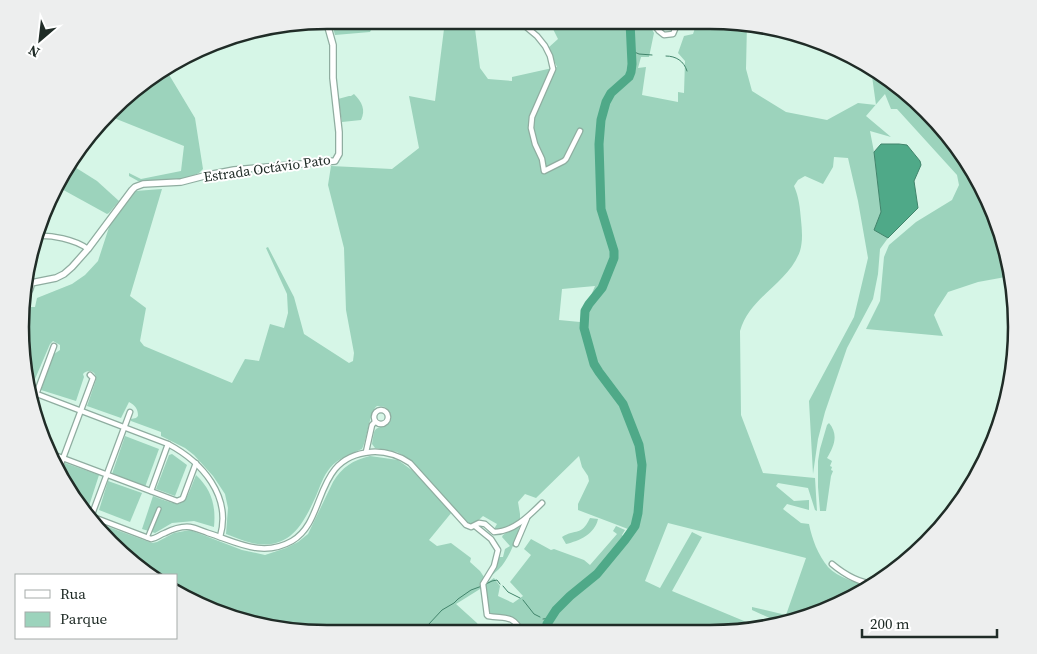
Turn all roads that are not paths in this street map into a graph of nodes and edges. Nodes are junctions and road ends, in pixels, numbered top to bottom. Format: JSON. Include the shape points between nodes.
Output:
{"nodes":[{"id":1,"x":329,"y":29,"type":"edge"},
{"id":2,"x":529,"y":29,"type":"edge"},
{"id":3,"x":657,"y":29,"type":"edge"},
{"id":4,"x":675,"y":29,"type":"edge"},
{"id":5,"x":580,"y":131,"type":"dead end"},
{"id":6,"x":43,"y":236,"type":"edge"},
{"id":7,"x":88,"y":249,"type":"junction"},
{"id":8,"x":31,"y":283,"type":"edge"},
{"id":9,"x":54,"y":346,"type":"dead end"},
{"id":10,"x":90,"y":375,"type":"dead end"},
{"id":11,"x":36,"y":394,"type":"joint"},
{"id":12,"x":81,"y":411,"type":"junction"},
{"id":13,"x":130,"y":412,"type":"dead end"},
{"id":14,"x":375,"y":422,"type":"dead end"},
{"id":15,"x":124,"y":428,"type":"junction"},
{"id":16,"x":168,"y":444,"type":"junction"},
{"id":17,"x":366,"y":452,"type":"junction"},
{"id":18,"x":59,"y":456,"type":"edge"},
{"id":19,"x":63,"y":458,"type":"junction"},
{"id":20,"x":62,"y":462,"type":"edge"},
{"id":21,"x":196,"y":463,"type":"junction"},
{"id":22,"x":107,"y":475,"type":"junction"},
{"id":23,"x":151,"y":491,"type":"junction"},
{"id":24,"x":542,"y":503,"type":"dead end"},
{"id":25,"x":159,"y":509,"type":"dead end"},
{"id":26,"x":92,"y":511,"type":"edge"},
{"id":27,"x":528,"y":517,"type":"junction"},
{"id":28,"x":99,"y":520,"type":"edge"},
{"id":29,"x":475,"y":526,"type":"junction"},
{"id":30,"x":220,"y":536,"type":"junction"},
{"id":31,"x":147,"y":538,"type":"junction"},
{"id":32,"x":516,"y":544,"type":"dead end"},
{"id":33,"x":832,"y":564,"type":"dead end"},
{"id":34,"x":865,"y":582,"type":"edge"},
{"id":35,"x":518,"y":625,"type":"edge"}],
"edges":[{"from":1,"to":7,"type":"street","name":"Estrada Octávio Pato","via":[[333,45],[339,132],[340,154],[335,161],[234,170],[181,182],[140,185],[132,190]]},
{"from":2,"to":5,"type":"street","via":[[545,46],[553,69],[532,118],[531,128],[544,171],[564,161]]},
{"from":3,"to":4,"type":"street","via":[[664,35],[673,34]]},
{"from":6,"to":7,"type":"street","via":[[74,241]]},
{"from":7,"to":8,"type":"street","name":"Estrada Octávio Pato","via":[[64,274]]},
{"from":9,"to":11,"type":"street"},
{"from":10,"to":12,"type":"street","via":[[92,378]]},
{"from":11,"to":12,"type":"street"},
{"from":12,"to":15,"type":"street"},
{"from":12,"to":19,"type":"street"},
{"from":13,"to":15,"type":"street"},
{"from":14,"to":17,"type":"street"},
{"from":15,"to":16,"type":"street"},
{"from":15,"to":22,"type":"street"},
{"from":16,"to":21,"type":"street"},
{"from":16,"to":23,"type":"street"},
{"from":17,"to":29,"type":"street","via":[[391,453],[401,457],[466,525]]},
{"from":17,"to":30,"type":"street","via":[[346,460],[331,474],[310,520],[294,540],[265,549],[250,548]]},
{"from":18,"to":19,"type":"street"},
{"from":19,"to":20,"type":"street"},
{"from":19,"to":22,"type":"street"},
{"from":21,"to":23,"type":"street","via":[[182,500]]},
{"from":21,"to":30,"type":"street","via":[[210,480],[222,505]]},
{"from":22,"to":23,"type":"street"},
{"from":22,"to":26,"type":"street"},
{"from":24,"to":27,"type":"street"},
{"from":25,"to":31,"type":"street"},
{"from":27,"to":29,"type":"street","via":[[501,532],[494,532],[485,524]]},
{"from":27,"to":32,"type":"street"},
{"from":28,"to":31,"type":"street"},
{"from":29,"to":35,"type":"street","via":[[491,539],[498,550],[494,566],[483,584],[487,615],[510,619]]},
{"from":30,"to":31,"type":"street","via":[[185,527]]},
{"from":33,"to":34,"type":"street"}]}
